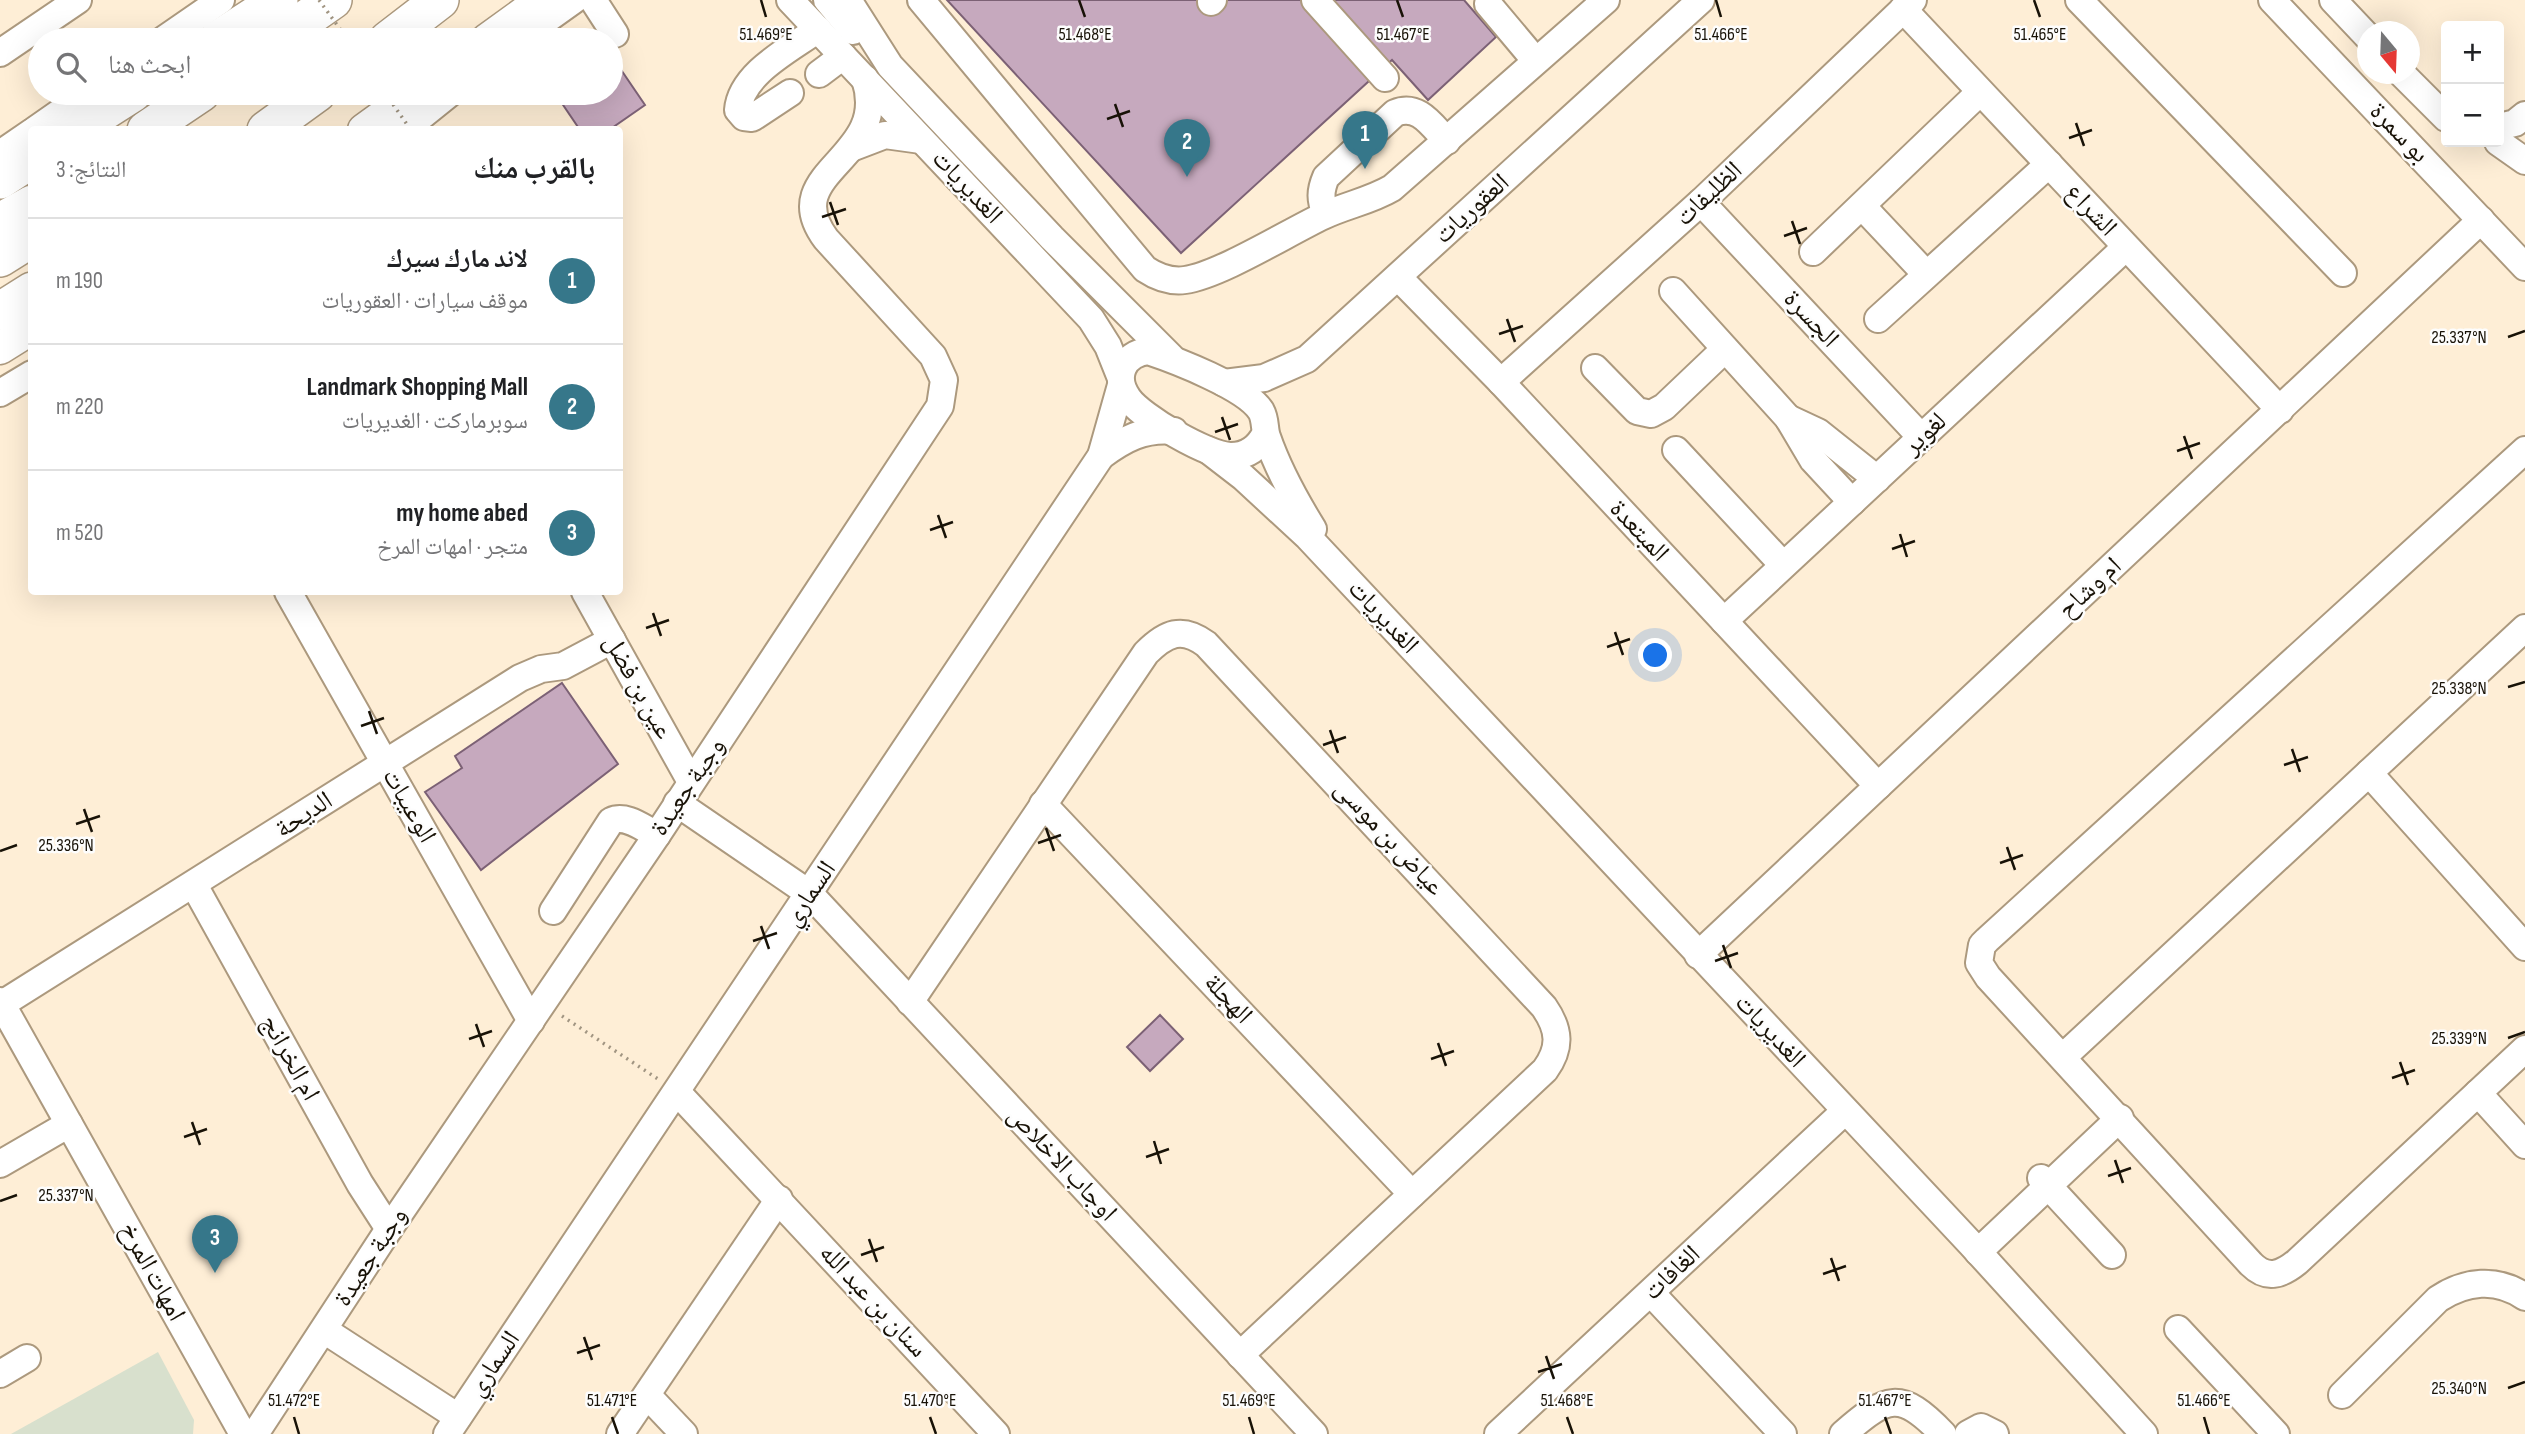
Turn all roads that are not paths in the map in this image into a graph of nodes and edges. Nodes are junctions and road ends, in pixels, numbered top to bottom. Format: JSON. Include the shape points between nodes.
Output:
{"nodes":[{"id":1,"x":78,"y":0,"type":"edge"},
{"id":2,"x":221,"y":0,"type":"edge"},
{"id":3,"x":234,"y":0,"type":"edge"},
{"id":4,"x":279,"y":0,"type":"edge"},
{"id":5,"x":332,"y":0,"type":"edge"},
{"id":6,"x":440,"y":0,"type":"edge"},
{"id":7,"x":542,"y":0,"type":"edge"},
{"id":8,"x":573,"y":0,"type":"edge"},
{"id":9,"x":593,"y":0,"type":"edge"},
{"id":10,"x":827,"y":0,"type":"edge"},
{"id":11,"x":921,"y":0,"type":"edge"},
{"id":12,"x":1315,"y":0,"type":"edge"},
{"id":13,"x":1606,"y":0,"type":"edge"},
{"id":14,"x":1702,"y":0,"type":"edge"},
{"id":15,"x":2079,"y":0,"type":"edge"},
{"id":16,"x":2272,"y":0,"type":"edge"},
{"id":17,"x":851,"y":2,"type":"edge"},
{"id":18,"x":794,"y":3,"type":"edge"},
{"id":19,"x":2341,"y":3,"type":"edge"},
{"id":20,"x":1488,"y":5,"type":"dead end"},
{"id":21,"x":1908,"y":5,"type":"edge"},
{"id":22,"x":2357,"y":23,"type":"edge"},
{"id":23,"x":37,"y":28,"type":"edge"},
{"id":24,"x":180,"y":28,"type":"edge"},
{"id":25,"x":223,"y":28,"type":"edge"},
{"id":26,"x":234,"y":28,"type":"edge"},
{"id":27,"x":293,"y":28,"type":"edge"},
{"id":28,"x":404,"y":28,"type":"edge"},
{"id":29,"x":504,"y":28,"type":"edge"},
{"id":30,"x":536,"y":28,"type":"edge"},
{"id":31,"x":611,"y":28,"type":"edge"},
{"id":32,"x":28,"y":34,"type":"edge"},
{"id":33,"x":831,"y":43,"type":"junction"},
{"id":34,"x":0,"y":53,"type":"edge"},
{"id":35,"x":1535,"y":60,"type":"junction"},
{"id":36,"x":890,"y":66,"type":"junction"},
{"id":37,"x":817,"y":70,"type":"dead end"},
{"id":38,"x":1385,"y":78,"type":"dead end"},
{"id":39,"x":864,"y":79,"type":"junction"},
{"id":40,"x":2412,"y":84,"type":"edge"},
{"id":41,"x":1980,"y":92,"type":"junction"},
{"id":42,"x":790,"y":93,"type":"dead end"},
{"id":43,"x":71,"y":105,"type":"edge"},
{"id":44,"x":114,"y":105,"type":"edge"},
{"id":45,"x":183,"y":105,"type":"edge"},
{"id":46,"x":207,"y":105,"type":"edge"},
{"id":47,"x":300,"y":105,"type":"edge"},
{"id":48,"x":398,"y":105,"type":"edge"},
{"id":49,"x":435,"y":105,"type":"edge"},
{"id":50,"x":2441,"y":113,"type":"edge"},
{"id":51,"x":2525,"y":115,"type":"edge"},
{"id":52,"x":40,"y":126,"type":"edge"},
{"id":53,"x":81,"y":126,"type":"edge"},
{"id":54,"x":152,"y":126,"type":"edge"},
{"id":55,"x":194,"y":126,"type":"edge"},
{"id":56,"x":272,"y":126,"type":"edge"},
{"id":57,"x":370,"y":126,"type":"edge"},
{"id":58,"x":409,"y":126,"type":"edge"},
{"id":59,"x":2504,"y":126,"type":"edge"},
{"id":60,"x":28,"y":134,"type":"edge"},
{"id":61,"x":922,"y":140,"type":"junction"},
{"id":62,"x":1447,"y":141,"type":"junction"},
{"id":63,"x":2504,"y":146,"type":"edge"},
{"id":64,"x":851,"y":148,"type":"junction"},
{"id":65,"x":0,"y":154,"type":"edge"},
{"id":66,"x":2525,"y":161,"type":"edge"},
{"id":67,"x":28,"y":162,"type":"edge"},
{"id":68,"x":2049,"y":164,"type":"junction"},
{"id":69,"x":0,"y":180,"type":"edge"},
{"id":70,"x":1701,"y":202,"type":"junction"},
{"id":71,"x":28,"y":206,"type":"edge"},
{"id":72,"x":1862,"y":206,"type":"junction"},
{"id":73,"x":1326,"y":214,"type":"junction"},
{"id":74,"x":2481,"y":220,"type":"junction"},
{"id":75,"x":0,"y":222,"type":"edge"},
{"id":76,"x":28,"y":240,"type":"edge"},
{"id":77,"x":2126,"y":247,"type":"junction"},
{"id":78,"x":1813,"y":253,"type":"dead end"},
{"id":79,"x":0,"y":258,"type":"edge"},
{"id":80,"x":2525,"y":267,"type":"edge"},
{"id":81,"x":2343,"y":273,"type":"dead end"},
{"id":82,"x":1926,"y":274,"type":"junction"},
{"id":83,"x":1398,"y":277,"type":"junction"},
{"id":84,"x":1673,"y":291,"type":"dead end"},
{"id":85,"x":28,"y":294,"type":"edge"},
{"id":86,"x":0,"y":311,"type":"edge"},
{"id":87,"x":1878,"y":319,"type":"dead end"},
{"id":88,"x":28,"y":330,"type":"edge"},
{"id":89,"x":0,"y":348,"type":"edge"},
{"id":90,"x":1725,"y":349,"type":"junction"},
{"id":91,"x":1172,"y":358,"type":"junction"},
{"id":92,"x":1595,"y":368,"type":"dead end"},
{"id":93,"x":1121,"y":380,"type":"junction"},
{"id":94,"x":1501,"y":382,"type":"junction"},
{"id":95,"x":1224,"y":383,"type":"junction"},
{"id":96,"x":2280,"y":410,"type":"junction"},
{"id":97,"x":1788,"y":418,"type":"junction"},
{"id":98,"x":1174,"y":431,"type":"junction"},
{"id":99,"x":1265,"y":434,"type":"junction"},
{"id":100,"x":1921,"y":437,"type":"junction"},
{"id":101,"x":1208,"y":450,"type":"junction"},
{"id":102,"x":1676,"y":450,"type":"dead end"},
{"id":103,"x":2525,"y":450,"type":"edge"},
{"id":104,"x":1101,"y":456,"type":"junction"},
{"id":105,"x":1877,"y":479,"type":"junction"},
{"id":106,"x":1852,"y":502,"type":"junction"},
{"id":107,"x":1783,"y":565,"type":"junction"},
{"id":108,"x":1337,"y":569,"type":"junction"},
{"id":109,"x":290,"y":595,"type":"edge"},
{"id":110,"x":587,"y":595,"type":"edge"},
{"id":111,"x":1724,"y":621,"type":"junction"},
{"id":112,"x":2525,"y":628,"type":"edge"},
{"id":113,"x":612,"y":640,"type":"junction"},
{"id":114,"x":385,"y":763,"type":"junction"},
{"id":115,"x":2369,"y":773,"type":"junction"},
{"id":116,"x":1878,"y":786,"type":"junction"},
{"id":117,"x":684,"y":793,"type":"junction"},
{"id":118,"x":1043,"y":804,"type":"junction"},
{"id":119,"x":657,"y":835,"type":"junction"},
{"id":120,"x":194,"y":886,"type":"junction"},
{"id":121,"x":810,"y":894,"type":"junction"},
{"id":122,"x":553,"y":911,"type":"dead end"},
{"id":123,"x":2525,"y":947,"type":"edge"},
{"id":124,"x":1698,"y":955,"type":"junction"},
{"id":125,"x":1,"y":1002,"type":"edge"},
{"id":126,"x":910,"y":1002,"type":"junction"},
{"id":127,"x":537,"y":1012,"type":"junction"},
{"id":128,"x":2525,"y":1049,"type":"edge"},
{"id":129,"x":2063,"y":1057,"type":"junction"},
{"id":130,"x":677,"y":1092,"type":"junction"},
{"id":131,"x":2478,"y":1093,"type":"junction"},
{"id":132,"x":1845,"y":1111,"type":"junction"},
{"id":133,"x":2116,"y":1114,"type":"junction"},
{"id":134,"x":69,"y":1124,"type":"junction"},
{"id":135,"x":2525,"y":1145,"type":"edge"},
{"id":136,"x":0,"y":1164,"type":"edge"},
{"id":137,"x":2045,"y":1182,"type":"junction"},
{"id":138,"x":1412,"y":1194,"type":"junction"},
{"id":139,"x":779,"y":1199,"type":"junction"},
{"id":140,"x":388,"y":1229,"type":"junction"},
{"id":141,"x":1975,"y":1248,"type":"junction"},
{"id":142,"x":2112,"y":1255,"type":"dead end"},
{"id":143,"x":1651,"y":1293,"type":"junction"},
{"id":144,"x":2525,"y":1297,"type":"edge"},
{"id":145,"x":2178,"y":1329,"type":"dead end"},
{"id":146,"x":324,"y":1330,"type":"junction"},
{"id":147,"x":1240,"y":1355,"type":"junction"},
{"id":148,"x":27,"y":1359,"type":"dead end"},
{"id":149,"x":0,"y":1374,"type":"edge"},
{"id":150,"x":647,"y":1395,"type":"junction"},
{"id":151,"x":2342,"y":1395,"type":"dead end"},
{"id":152,"x":453,"y":1426,"type":"edge"},
{"id":153,"x":243,"y":1434,"type":"edge"},
{"id":154,"x":256,"y":1434,"type":"edge"},
{"id":155,"x":620,"y":1434,"type":"edge"},
{"id":156,"x":684,"y":1434,"type":"edge"},
{"id":157,"x":996,"y":1434,"type":"edge"},
{"id":158,"x":1314,"y":1434,"type":"edge"},
{"id":159,"x":1498,"y":1434,"type":"edge"},
{"id":160,"x":1783,"y":1434,"type":"edge"},
{"id":161,"x":1843,"y":1434,"type":"edge"},
{"id":162,"x":1942,"y":1434,"type":"edge"},
{"id":163,"x":1968,"y":1434,"type":"edge"},
{"id":164,"x":1995,"y":1434,"type":"edge"},
{"id":165,"x":2144,"y":1434,"type":"edge"},
{"id":166,"x":2276,"y":1434,"type":"edge"}],
"edges":[{"from":1,"to":23,"type":"street"},
{"from":2,"to":24,"type":"street"},
{"from":3,"to":25,"type":"highway"},
{"from":4,"to":26,"type":"highway"},
{"from":5,"to":27,"type":"highway"},
{"from":6,"to":28,"type":"highway"},
{"from":7,"to":29,"type":"main road"},
{"from":8,"to":30,"type":"street"},
{"from":9,"to":31,"type":"street"},
{"from":10,"to":36,"type":"street","name":"الغديريات"},
{"from":11,"to":73,"type":"street","via":[[1136,259],[1156,276],[1194,278]]},
{"from":12,"to":38,"type":"street"},
{"from":13,"to":35,"type":"street"},
{"from":14,"to":83,"type":"street","name":"العقوريات"},
{"from":15,"to":81,"type":"street"},
{"from":16,"to":74,"type":"street","name":"بو سمرة"},
{"from":17,"to":36,"type":"street","name":"الغديريات"},
{"from":18,"to":33,"type":"street","name":"الغديريات"},
{"from":19,"to":22,"type":"street"},
{"from":20,"to":35,"type":"street"},
{"from":21,"to":41,"type":"street","name":"الشراع"},
{"from":21,"to":70,"type":"street","name":"الظليفات"},
{"from":32,"to":34,"type":"street"},
{"from":33,"to":37,"type":"street"},
{"from":33,"to":39,"type":"street","name":"الغديريات"},
{"from":33,"to":42,"type":"street","via":[[757,75],[738,110],[752,118]]},
{"from":35,"to":62,"type":"street"},
{"from":36,"to":91,"type":"street","name":"الغديريات"},
{"from":39,"to":61,"type":"street","name":"الغديريات"},
{"from":39,"to":64,"type":"street","name":"وجبة جعيدة","via":[[867,121]]},
{"from":40,"to":50,"type":"street"},
{"from":41,"to":68,"type":"street","name":"الشراع"},
{"from":41,"to":72,"type":"street"},
{"from":43,"to":52,"type":"street"},
{"from":44,"to":53,"type":"highway"},
{"from":45,"to":54,"type":"highway"},
{"from":46,"to":55,"type":"highway"},
{"from":47,"to":56,"type":"highway"},
{"from":48,"to":57,"type":"main road"},
{"from":49,"to":58,"type":"street"},
{"from":51,"to":59,"type":"street"},
{"from":60,"to":65,"type":"street"},
{"from":61,"to":64,"type":"street","name":"وجبة جعيدة","via":[[886,135]]},
{"from":61,"to":93,"type":"street","name":"الغديريات","via":[[1091,319]]},
{"from":62,"to":73,"type":"street","via":[[1381,195]]},
{"from":62,"to":73,"type":"street","via":[[1420,113],[1395,113],[1326,177],[1321,189]]},
{"from":63,"to":66,"type":"street"},
{"from":64,"to":117,"type":"street","name":"وجبة جعيدة","via":[[817,187],[812,197],[813,218],[826,239],[933,356],[944,380],[944,394],[934,420]]},
{"from":67,"to":69,"type":"highway"},
{"from":68,"to":77,"type":"street","name":"الشراع"},
{"from":68,"to":82,"type":"street"},
{"from":70,"to":94,"type":"street","name":"الظليفات"},
{"from":70,"to":100,"type":"street","name":"الجسرة"},
{"from":71,"to":75,"type":"highway"},
{"from":72,"to":78,"type":"street"},
{"from":72,"to":82,"type":"street"},
{"from":74,"to":80,"type":"street","name":"بو سمرة"},
{"from":74,"to":96,"type":"street","name":"ام وشاح"},
{"from":76,"to":79,"type":"highway"},
{"from":77,"to":96,"type":"street","name":"الشراع"},
{"from":77,"to":100,"type":"street","name":"لغوير"},
{"from":82,"to":87,"type":"street"},
{"from":83,"to":94,"type":"street","name":"المبتعدة"},
{"from":83,"to":95,"type":"street","name":"العقوريات","via":[[1307,359],[1264,379]]},
{"from":84,"to":90,"type":"street"},
{"from":85,"to":86,"type":"highway"},
{"from":88,"to":89,"type":"main road"},
{"from":90,"to":92,"type":"street","via":[[1651,414],[1637,411]]},
{"from":90,"to":97,"type":"street"},
{"from":91,"to":93,"type":"street","via":[[1139,352],[1129,357]]},
{"from":91,"to":95,"type":"street","name":"الغديريات"},
{"from":93,"to":98,"type":"street","name":"الغديريات","via":[[1138,409]]},
{"from":93,"to":104,"type":"street","name":"السماري"},
{"from":94,"to":111,"type":"street","name":"المبتعدة"},
{"from":95,"to":99,"type":"street","name":"الغديريات","via":[[1260,410]]},
{"from":96,"to":116,"type":"street","name":"ام وشاح"},
{"from":97,"to":105,"type":"street","via":[[1818,432]]},
{"from":97,"to":106,"type":"street","via":[[1813,460]]},
{"from":98,"to":101,"type":"street","name":"الغديريات"},
{"from":98,"to":104,"type":"street","name":"السماري","via":[[1158,429],[1130,437]]},
{"from":99,"to":101,"type":"street","via":[[1260,444],[1241,455]]},
{"from":99,"to":108,"type":"street","name":"الغديريات"},
{"from":100,"to":105,"type":"street","name":"لغوير"},
{"from":101,"to":108,"type":"street","name":"الغديريات","via":[[1276,506]]},
{"from":102,"to":107,"type":"street"},
{"from":103,"to":129,"type":"street","via":[[1982,946],[1982,971]]},
{"from":104,"to":121,"type":"street","name":"السماري"},
{"from":105,"to":106,"type":"street","name":"لغوير"},
{"from":106,"to":107,"type":"street","name":"لغوير"},
{"from":107,"to":111,"type":"street","name":"لغوير"},
{"from":108,"to":124,"type":"street","name":"الغديريات"},
{"from":109,"to":114,"type":"street","name":"الوعيبات"},
{"from":110,"to":113,"type":"street","name":"عين بن فضل"},
{"from":111,"to":116,"type":"street","name":"المبتعدة"},
{"from":112,"to":115,"type":"street"},
{"from":113,"to":114,"type":"street","name":"الديحة","via":[[563,666],[530,672]]},
{"from":113,"to":117,"type":"street","name":"عين بن فضل"},
{"from":114,"to":120,"type":"street","name":"الديحة"},
{"from":114,"to":127,"type":"street","name":"الوعيبات"},
{"from":115,"to":123,"type":"street"},
{"from":115,"to":129,"type":"street"},
{"from":116,"to":124,"type":"street","name":"ام وشاح"},
{"from":117,"to":119,"type":"street","name":"وجبة جعيدة"},
{"from":117,"to":121,"type":"street","name":"اوجاب الاخلاص"},
{"from":118,"to":126,"type":"street","name":"عياض بن موسى"},
{"from":118,"to":138,"type":"street","name":"الهجلة"},
{"from":118,"to":138,"type":"street","name":"عياض بن موسى","via":[[1146,653],[1162,637],[1177,632],[1194,635],[1206,644],[1438,890],[1553,1020],[1556,1055],[1545,1070]]},
{"from":119,"to":122,"type":"street","via":[[626,820],[611,821]]},
{"from":119,"to":127,"type":"street","name":"وجبة جعيدة"},
{"from":120,"to":125,"type":"street","name":"الديحة"},
{"from":120,"to":140,"type":"street","name":"ام الخرانج"},
{"from":121,"to":126,"type":"street","name":"اوجاب الاخلاص"},
{"from":121,"to":130,"type":"street","name":"السماري"},
{"from":124,"to":132,"type":"street","name":"الغديريات"},
{"from":125,"to":134,"type":"street","name":"امهات المرخ"},
{"from":126,"to":147,"type":"street","name":"اوجاب الاخلاص"},
{"from":127,"to":140,"type":"street","name":"وجبة جعيدة"},
{"from":128,"to":131,"type":"street"},
{"from":129,"to":133,"type":"street"},
{"from":130,"to":139,"type":"street","name":"سنان بن عبد الله"},
{"from":130,"to":152,"type":"street","name":"السماري"},
{"from":131,"to":133,"type":"street","via":[[2279,1275],[2258,1271]]},
{"from":131,"to":135,"type":"street"},
{"from":132,"to":141,"type":"street","name":"الغديريات"},
{"from":132,"to":143,"type":"street","name":"الغافات"},
{"from":133,"to":137,"type":"street"},
{"from":134,"to":136,"type":"street"},
{"from":134,"to":153,"type":"street","name":"امهات المرخ"},
{"from":137,"to":141,"type":"street"},
{"from":137,"to":142,"type":"street"},
{"from":138,"to":147,"type":"street","name":"عياض بن موسى"},
{"from":139,"to":150,"type":"street"},
{"from":139,"to":157,"type":"street","name":"سنان بن عبد الله"},
{"from":140,"to":146,"type":"street","name":"وجبة جعيدة"},
{"from":141,"to":165,"type":"street","name":"الغديريات"},
{"from":143,"to":159,"type":"street","name":"الغافات"},
{"from":143,"to":160,"type":"street"},
{"from":144,"to":151,"type":"street","via":[[2494,1284],[2471,1284],[2450,1291]]},
{"from":145,"to":166,"type":"street"},
{"from":146,"to":152,"type":"street"},
{"from":146,"to":154,"type":"street","name":"وجبة جعيدة"},
{"from":147,"to":158,"type":"street","name":"اوجاب الاخلاص"},
{"from":148,"to":149,"type":"street"},
{"from":150,"to":155,"type":"street"},
{"from":150,"to":156,"type":"street"},
{"from":161,"to":162,"type":"street","via":[[1872,1409],[1897,1401],[1921,1412]]},
{"from":163,"to":164,"type":"street","via":[[1981,1427]]}]}
